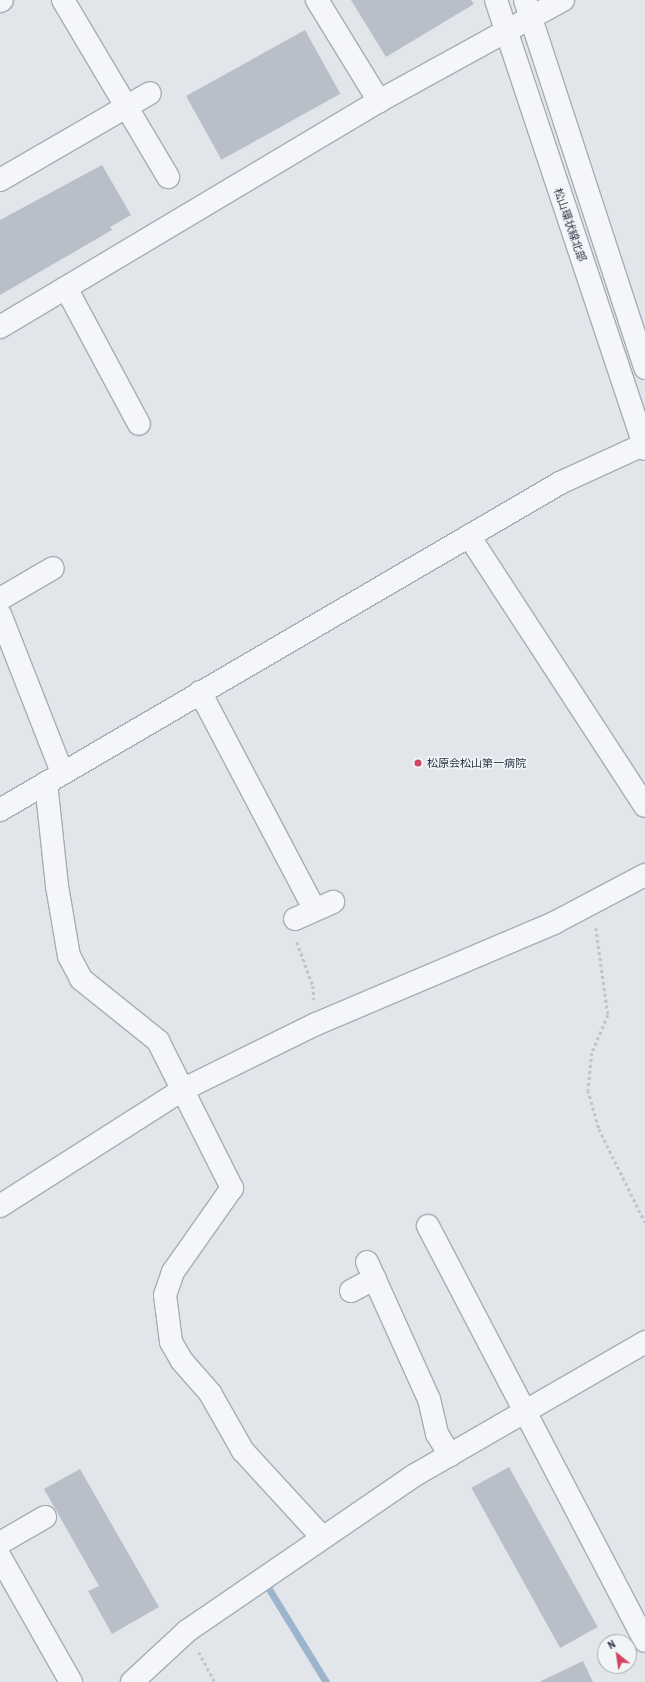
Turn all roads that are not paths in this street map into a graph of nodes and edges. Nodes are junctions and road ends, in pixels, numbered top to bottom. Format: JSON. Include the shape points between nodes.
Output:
{"nodes":[{"id":1,"x":63,"y":0,"type":"edge"},
{"id":2,"x":317,"y":0,"type":"edge"},
{"id":3,"x":496,"y":0,"type":"edge"},
{"id":4,"x":563,"y":0,"type":"edge"},
{"id":5,"x":528,"y":10,"type":"edge"},
{"id":6,"x":505,"y":33,"type":"junction"},
{"id":7,"x":150,"y":93,"type":"dead end"},
{"id":8,"x":379,"y":101,"type":"junction"},
{"id":9,"x":126,"y":107,"type":"junction"},
{"id":10,"x":168,"y":177,"type":"dead end"},
{"id":11,"x":0,"y":180,"type":"edge"},
{"id":12,"x":66,"y":288,"type":"junction"},
{"id":13,"x":0,"y":328,"type":"edge"},
{"id":14,"x":645,"y":368,"type":"edge"},
{"id":15,"x":138,"y":424,"type":"dead end"},
{"id":16,"x":644,"y":446,"type":"edge"},
{"id":17,"x":469,"y":536,"type":"junction"},
{"id":18,"x":52,"y":568,"type":"dead end"},
{"id":19,"x":0,"y":599,"type":"edge"},
{"id":20,"x":0,"y":614,"type":"edge"},
{"id":21,"x":200,"y":692,"type":"junction"},
{"id":22,"x":54,"y":777,"type":"junction"},
{"id":23,"x":645,"y":806,"type":"edge"},
{"id":24,"x":0,"y":810,"type":"edge"},
{"id":25,"x":645,"y":875,"type":"edge"},
{"id":26,"x":295,"y":927,"type":"road end"},
{"id":27,"x":184,"y":1089,"type":"junction"},
{"id":28,"x":0,"y":1206,"type":"edge"},
{"id":29,"x":428,"y":1226,"type":"dead end"},
{"id":30,"x":351,"y":1291,"type":"dead end"},
{"id":31,"x":645,"y":1342,"type":"edge"},
{"id":32,"x":527,"y":1411,"type":"junction"},
{"id":33,"x":450,"y":1455,"type":"junction"},
{"id":34,"x":45,"y":1517,"type":"dead end"},
{"id":35,"x":322,"y":1537,"type":"junction"},
{"id":36,"x":0,"y":1543,"type":"edge"},
{"id":37,"x":0,"y":1557,"type":"edge"},
{"id":38,"x":645,"y":1640,"type":"edge"},
{"id":39,"x":71,"y":1682,"type":"edge"},
{"id":40,"x":132,"y":1682,"type":"edge"}],
"edges":[{"from":1,"to":9,"type":"street"},
{"from":2,"to":8,"type":"street"},
{"from":3,"to":6,"type":"street","name":"松山環状線北部"},
{"from":4,"to":5,"type":"street"},
{"from":5,"to":6,"type":"street"},
{"from":5,"to":14,"type":"street"},
{"from":6,"to":8,"type":"street"},
{"from":6,"to":16,"type":"street","name":"松山環状線北部"},
{"from":7,"to":9,"type":"street"},
{"from":8,"to":12,"type":"street"},
{"from":9,"to":10,"type":"street"},
{"from":9,"to":11,"type":"street"},
{"from":12,"to":13,"type":"street"},
{"from":12,"to":15,"type":"street"},
{"from":16,"to":17,"type":"street","via":[[560,483]]},
{"from":17,"to":21,"type":"street"},
{"from":17,"to":23,"type":"street"},
{"from":18,"to":19,"type":"street"},
{"from":20,"to":22,"type":"street"},
{"from":21,"to":22,"type":"street"},
{"from":21,"to":26,"type":"street","via":[[324,906]]},
{"from":22,"to":24,"type":"street"},
{"from":22,"to":27,"type":"street","via":[[56,886],[69,956],[80,979],[158,1041]]},
{"from":25,"to":27,"type":"street","via":[[592,904],[484,954],[316,1024]]},
{"from":27,"to":28,"type":"street"},
{"from":27,"to":35,"type":"street","via":[[232,1188],[173,1272],[166,1295],[171,1342],[182,1361],[210,1393],[243,1451]]},
{"from":29,"to":32,"type":"street"},
{"from":30,"to":33,"type":"street","via":[[371,1270],[429,1398],[438,1434]]},
{"from":31,"to":32,"type":"street"},
{"from":32,"to":33,"type":"street"},
{"from":32,"to":38,"type":"street"},
{"from":33,"to":35,"type":"street"},
{"from":34,"to":36,"type":"street"},
{"from":35,"to":40,"type":"street","via":[[188,1631]]},
{"from":37,"to":39,"type":"street"}]}
